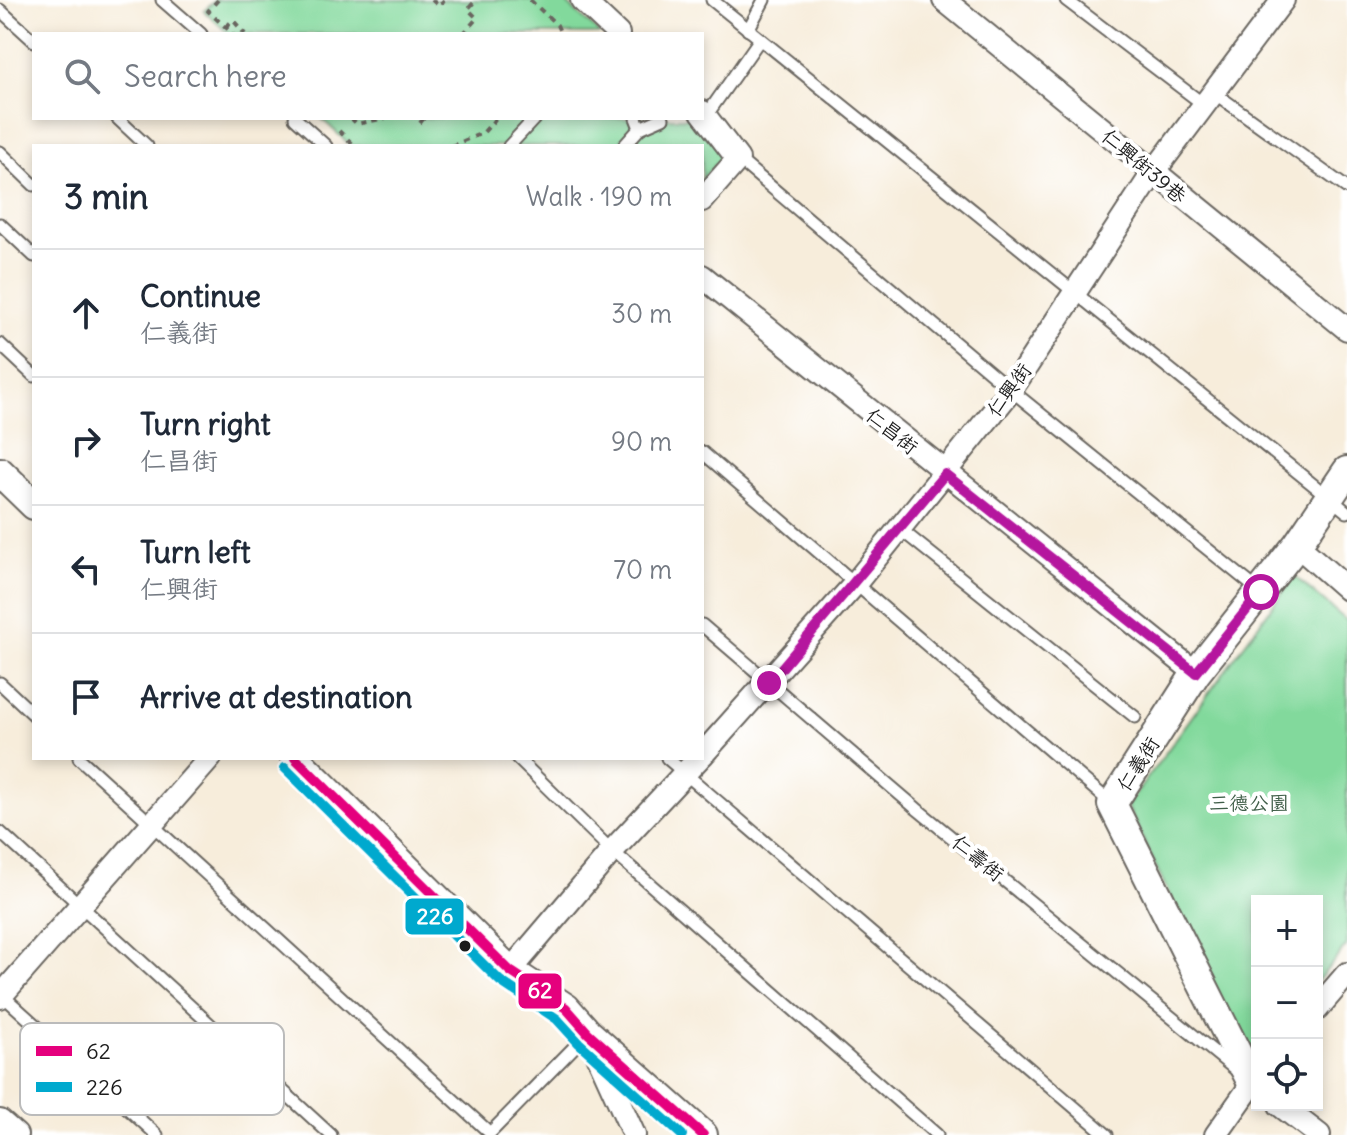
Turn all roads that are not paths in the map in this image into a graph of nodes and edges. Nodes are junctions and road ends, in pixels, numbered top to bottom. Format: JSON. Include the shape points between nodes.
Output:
{"nodes":[{"id":1,"x":162,"y":0,"type":"edge"},
{"id":2,"x":582,"y":0,"type":"edge"},
{"id":3,"x":712,"y":0,"type":"edge"},
{"id":4,"x":764,"y":0,"type":"edge"},
{"id":5,"x":944,"y":0,"type":"edge"},
{"id":6,"x":1066,"y":0,"type":"edge"},
{"id":7,"x":1283,"y":0,"type":"edge"},
{"id":8,"x":178,"y":4,"type":"edge"},
{"id":9,"x":0,"y":10,"type":"edge"},
{"id":10,"x":748,"y":30,"type":"junction"},
{"id":11,"x":609,"y":31,"type":"edge"},
{"id":12,"x":199,"y":32,"type":"edge"},
{"id":13,"x":32,"y":39,"type":"edge"},
{"id":14,"x":760,"y":39,"type":"junction"},
{"id":15,"x":1208,"y":98,"type":"junction"},
{"id":16,"x":704,"y":114,"type":"edge"},
{"id":17,"x":119,"y":120,"type":"edge"},
{"id":18,"x":297,"y":120,"type":"edge"},
{"id":19,"x":533,"y":120,"type":"edge"},
{"id":20,"x":638,"y":123,"type":"edge"},
{"id":21,"x":145,"y":144,"type":"edge"},
{"id":22,"x":324,"y":144,"type":"edge"},
{"id":23,"x":511,"y":144,"type":"edge"},
{"id":24,"x":625,"y":144,"type":"edge"},
{"id":25,"x":0,"y":152,"type":"edge"},
{"id":26,"x":738,"y":159,"type":"junction"},
{"id":27,"x":1153,"y":173,"type":"junction"},
{"id":28,"x":32,"y":183,"type":"edge"},
{"id":29,"x":1347,"y":188,"type":"edge"},
{"id":30,"x":704,"y":198,"type":"edge"},
{"id":31,"x":0,"y":224,"type":"edge"},
{"id":32,"x":32,"y":254,"type":"edge"},
{"id":33,"x":704,"y":278,"type":"edge"},
{"id":34,"x":1075,"y":295,"type":"junction"},
{"id":35,"x":1347,"y":329,"type":"edge"},
{"id":36,"x":0,"y":344,"type":"edge"},
{"id":37,"x":32,"y":374,"type":"edge"},
{"id":38,"x":1011,"y":390,"type":"junction"},
{"id":39,"x":704,"y":454,"type":"edge"},
{"id":40,"x":1347,"y":471,"type":"edge"},
{"id":41,"x":0,"y":472,"type":"edge"},
{"id":42,"x":945,"y":474,"type":"junction"},
{"id":43,"x":32,"y":503,"type":"edge"},
{"id":44,"x":1338,"y":504,"type":"edge"},
{"id":45,"x":900,"y":529,"type":"junction"},
{"id":46,"x":1297,"y":545,"type":"junction"},
{"id":47,"x":854,"y":585,"type":"junction"},
{"id":48,"x":1347,"y":589,"type":"edge"},
{"id":49,"x":1261,"y":592,"type":"junction"},
{"id":50,"x":704,"y":627,"type":"edge"},
{"id":51,"x":1196,"y":673,"type":"junction"},
{"id":52,"x":0,"y":683,"type":"edge"},
{"id":53,"x":769,"y":683,"type":"junction"},
{"id":54,"x":32,"y":713,"type":"edge"},
{"id":55,"x":1135,"y":717,"type":"dead end"},
{"id":56,"x":704,"y":752,"type":"edge"},
{"id":57,"x":81,"y":760,"type":"edge"},
{"id":58,"x":208,"y":760,"type":"edge"},
{"id":59,"x":297,"y":760,"type":"edge"},
{"id":60,"x":519,"y":760,"type":"edge"},
{"id":61,"x":695,"y":762,"type":"edge"},
{"id":62,"x":1112,"y":804,"type":"junction"},
{"id":63,"x":151,"y":825,"type":"junction"},
{"id":64,"x":0,"y":832,"type":"edge"},
{"id":65,"x":612,"y":851,"type":"junction"},
{"id":66,"x":79,"y":907,"type":"junction"},
{"id":67,"x":510,"y":971,"type":"junction"},
{"id":68,"x":1343,"y":986,"type":"edge"},
{"id":69,"x":1,"y":994,"type":"edge"},
{"id":70,"x":1323,"y":1004,"type":"edge"},
{"id":71,"x":33,"y":1023,"type":"edge"},
{"id":72,"x":207,"y":1023,"type":"edge"},
{"id":73,"x":588,"y":1033,"type":"junction"},
{"id":74,"x":1251,"y":1075,"type":"edge"},
{"id":75,"x":1251,"y":1080,"type":"edge"},
{"id":76,"x":1251,"y":1088,"type":"edge"},
{"id":77,"x":284,"y":1092,"type":"edge"},
{"id":78,"x":1288,"y":1111,"type":"edge"},
{"id":79,"x":135,"y":1115,"type":"edge"},
{"id":80,"x":0,"y":1121,"type":"edge"},
{"id":81,"x":16,"y":1135,"type":"edge"},
{"id":82,"x":157,"y":1135,"type":"edge"},
{"id":83,"x":331,"y":1135,"type":"edge"},
{"id":84,"x":634,"y":1135,"type":"edge"},
{"id":85,"x":703,"y":1135,"type":"edge"},
{"id":86,"x":937,"y":1135,"type":"edge"},
{"id":87,"x":1107,"y":1135,"type":"edge"},
{"id":88,"x":1216,"y":1135,"type":"edge"},
{"id":89,"x":1319,"y":1135,"type":"edge"}],
"edges":[{"from":1,"to":8,"type":"lane"},
{"from":2,"to":11,"type":"street"},
{"from":3,"to":10,"type":"lane"},
{"from":4,"to":10,"type":"lane"},
{"from":5,"to":27,"type":"street","name":"仁興街39巷"},
{"from":6,"to":15,"type":"lane"},
{"from":7,"to":15,"type":"street","name":"仁興街"},
{"from":8,"to":12,"type":"lane"},
{"from":9,"to":13,"type":"lane"},
{"from":10,"to":14,"type":"lane"},
{"from":14,"to":16,"type":"lane"},
{"from":14,"to":34,"type":"lane"},
{"from":15,"to":27,"type":"street","name":"仁興街"},
{"from":15,"to":29,"type":"lane"},
{"from":16,"to":26,"type":"street"},
{"from":17,"to":21,"type":"lane"},
{"from":18,"to":22,"type":"lane"},
{"from":19,"to":23,"type":"lane"},
{"from":20,"to":24,"type":"lane"},
{"from":25,"to":28,"type":"lane"},
{"from":26,"to":30,"type":"street"},
{"from":26,"to":38,"type":"lane"},
{"from":27,"to":34,"type":"street","name":"仁興街"},
{"from":27,"to":35,"type":"street","name":"仁興街39巷"},
{"from":31,"to":32,"type":"lane"},
{"from":33,"to":42,"type":"street","name":"仁昌街"},
{"from":34,"to":38,"type":"street","name":"仁興街"},
{"from":34,"to":44,"type":"lane"},
{"from":36,"to":37,"type":"lane"},
{"from":38,"to":42,"type":"street","name":"仁興街"},
{"from":38,"to":49,"type":"lane"},
{"from":39,"to":47,"type":"lane"},
{"from":40,"to":44,"type":"street","name":"仁義街"},
{"from":41,"to":43,"type":"street"},
{"from":42,"to":45,"type":"street","name":"仁興街"},
{"from":42,"to":51,"type":"street","name":"仁昌街"},
{"from":44,"to":46,"type":"street","name":"仁義街"},
{"from":45,"to":47,"type":"street","name":"仁興街"},
{"from":45,"to":55,"type":"lane"},
{"from":46,"to":48,"type":"street"},
{"from":46,"to":49,"type":"street","name":"仁義街"},
{"from":47,"to":53,"type":"street","name":"仁興街"},
{"from":47,"to":62,"type":"lane"},
{"from":49,"to":51,"type":"street","name":"仁義街"},
{"from":50,"to":53,"type":"lane","name":"仁壽街"},
{"from":51,"to":62,"type":"street","name":"仁義街"},
{"from":52,"to":54,"type":"lane"},
{"from":53,"to":56,"type":"street","name":"仁興街"},
{"from":53,"to":75,"type":"lane","name":"仁壽街"},
{"from":57,"to":63,"type":"lane"},
{"from":58,"to":63,"type":"street"},
{"from":59,"to":67,"type":"street"},
{"from":60,"to":65,"type":"lane"},
{"from":61,"to":65,"type":"street","name":"仁興街"},
{"from":61,"to":87,"type":"lane"},
{"from":62,"to":74,"type":"street","name":"仁義街"},
{"from":63,"to":66,"type":"street"},
{"from":63,"to":73,"type":"lane","via":[[490,1133]]},
{"from":64,"to":66,"type":"lane"},
{"from":65,"to":67,"type":"street","name":"仁興街"},
{"from":65,"to":86,"type":"lane"},
{"from":66,"to":69,"type":"street"},
{"from":66,"to":72,"type":"lane"},
{"from":67,"to":73,"type":"street","via":[[566,1008]]},
{"from":68,"to":70,"type":"street"},
{"from":69,"to":71,"type":"lane"},
{"from":73,"to":84,"type":"street"},
{"from":73,"to":85,"type":"street"},
{"from":76,"to":88,"type":"street"},
{"from":77,"to":83,"type":"lane"},
{"from":78,"to":89,"type":"street"},
{"from":79,"to":82,"type":"lane"},
{"from":80,"to":81,"type":"street"}]}
